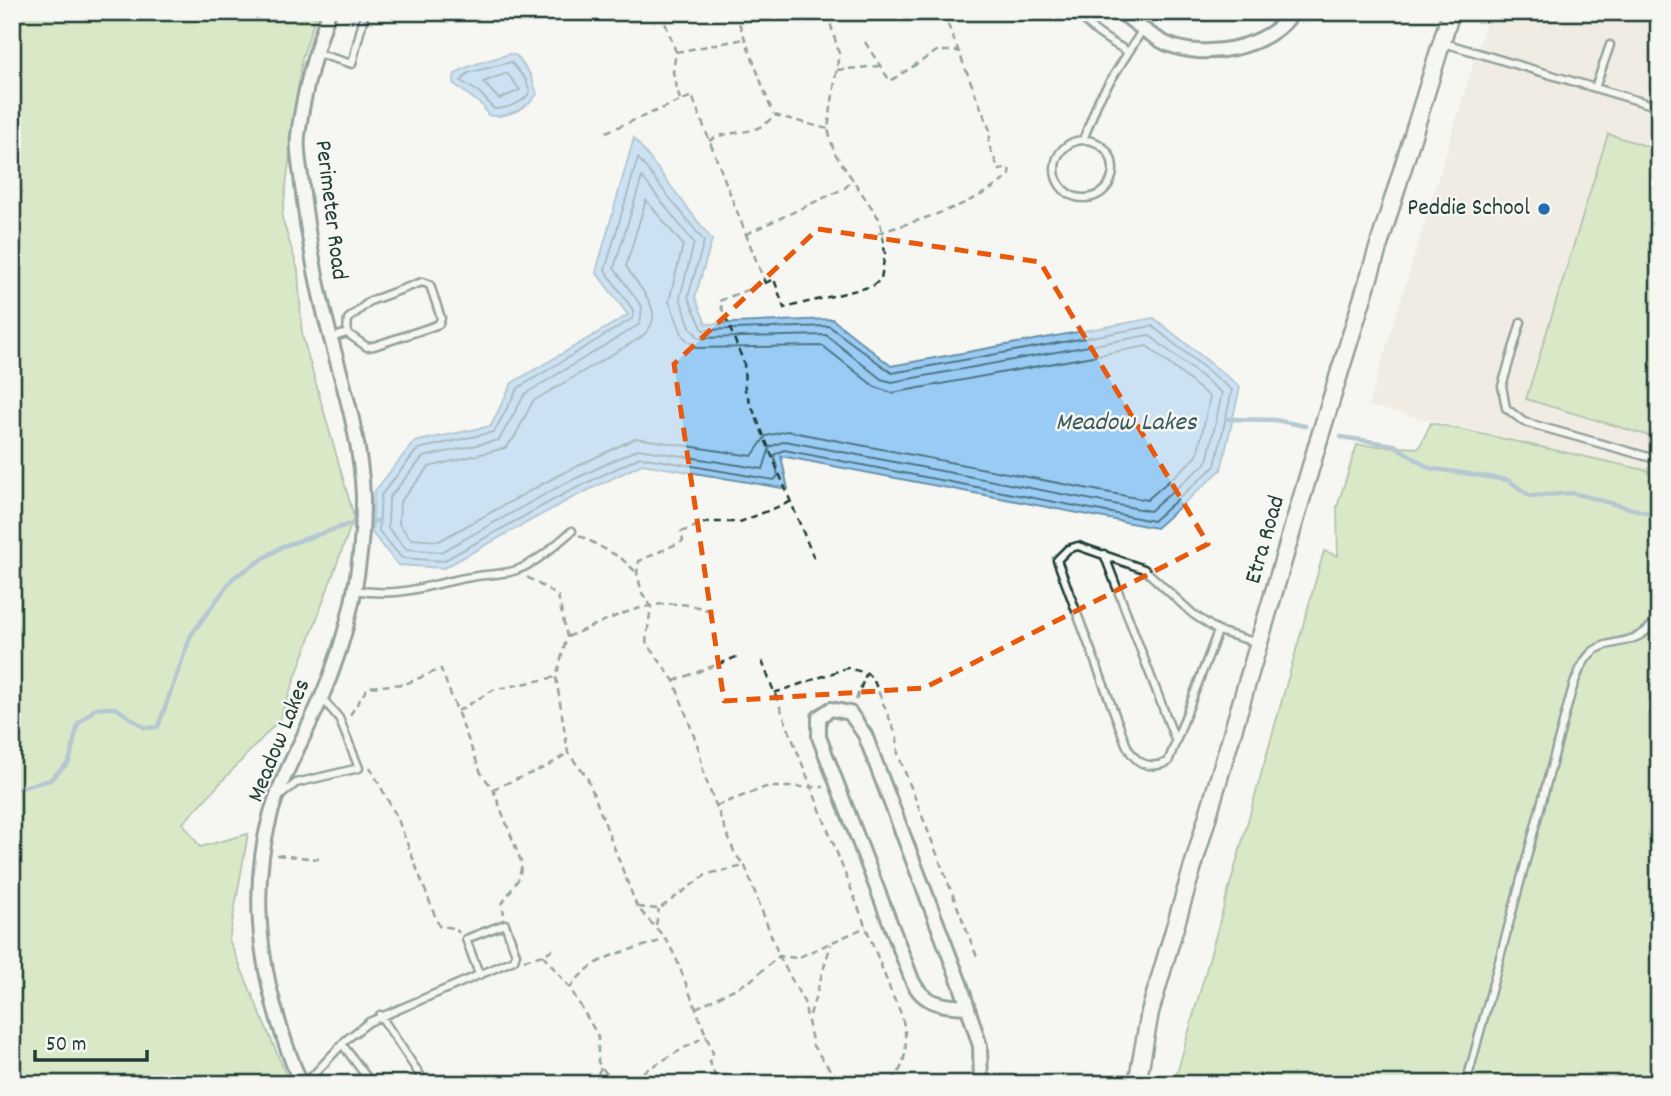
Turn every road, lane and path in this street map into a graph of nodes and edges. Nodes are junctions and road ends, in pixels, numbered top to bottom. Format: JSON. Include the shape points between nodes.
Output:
{"nodes":[{"id":1,"x":18,"y":12,"type":"edge"},
{"id":2,"x":329,"y":12,"type":"edge"},
{"id":3,"x":365,"y":12,"type":"edge"},
{"id":4,"x":661,"y":12,"type":"edge"},
{"id":5,"x":735,"y":12,"type":"edge"},
{"id":6,"x":827,"y":12,"type":"edge"},
{"id":7,"x":943,"y":12,"type":"edge"},
{"id":8,"x":1081,"y":12,"type":"edge"},
{"id":9,"x":1119,"y":12,"type":"edge"},
{"id":10,"x":1293,"y":12,"type":"edge"},
{"id":11,"x":1451,"y":12,"type":"edge"},
{"id":12,"x":12,"y":19,"type":"edge"},
{"id":13,"x":1144,"y":29,"type":"junction"},
{"id":14,"x":744,"y":39,"type":"junction"},
{"id":15,"x":865,"y":42,"type":"dead end"},
{"id":16,"x":1442,"y":42,"type":"junction"},
{"id":17,"x":1610,"y":45,"type":"dead end"},
{"id":18,"x":958,"y":51,"type":"junction"},
{"id":19,"x":676,"y":52,"type":"junction"},
{"id":20,"x":1128,"y":52,"type":"junction"},
{"id":21,"x":316,"y":53,"type":"junction"},
{"id":22,"x":880,"y":66,"type":"junction"},
{"id":23,"x":837,"y":70,"type":"junction"},
{"id":24,"x":1595,"y":88,"type":"junction"},
{"id":25,"x":681,"y":101,"type":"junction"},
{"id":26,"x":1659,"y":107,"type":"edge"},
{"id":27,"x":774,"y":115,"type":"junction"},
{"id":28,"x":828,"y":129,"type":"junction"},
{"id":29,"x":606,"y":132,"type":"dead end"},
{"id":30,"x":1083,"y":140,"type":"junction"},
{"id":31,"x":709,"y":141,"type":"junction"},
{"id":32,"x":853,"y":179,"type":"junction"},
{"id":33,"x":884,"y":232,"type":"junction"},
{"id":34,"x":746,"y":234,"type":"junction"},
{"id":35,"x":867,"y":237,"type":"dead end"},
{"id":36,"x":765,"y":282,"type":"junction"},
{"id":37,"x":1521,"y":321,"type":"dead end"},
{"id":38,"x":347,"y":333,"type":"junction"},
{"id":39,"x":331,"y":338,"type":"junction"},
{"id":40,"x":1659,"y":460,"type":"edge"},
{"id":41,"x":363,"y":495,"type":"joint"},
{"id":42,"x":790,"y":502,"type":"junction"},
{"id":43,"x":572,"y":531,"type":"joint"},
{"id":44,"x":1104,"y":554,"type":"junction"},
{"id":45,"x":815,"y":561,"type":"dead end"},
{"id":46,"x":516,"y":571,"type":"junction"},
{"id":47,"x":637,"y":573,"type":"junction"},
{"id":48,"x":354,"y":590,"type":"junction"},
{"id":49,"x":651,"y":607,"type":"junction"},
{"id":50,"x":710,"y":611,"type":"dead end"},
{"id":51,"x":1659,"y":612,"type":"edge"},
{"id":52,"x":1218,"y":631,"type":"junction"},
{"id":53,"x":567,"y":638,"type":"junction"},
{"id":54,"x":1260,"y":644,"type":"junction"},
{"id":55,"x":739,"y":656,"type":"dead end"},
{"id":56,"x":762,"y":662,"type":"dead end"},
{"id":57,"x":867,"y":673,"type":"dead end"},
{"id":58,"x":556,"y":677,"type":"junction"},
{"id":59,"x":674,"y":681,"type":"junction"},
{"id":60,"x":322,"y":698,"type":"junction"},
{"id":61,"x":457,"y":712,"type":"junction"},
{"id":62,"x":850,"y":713,"type":"junction"},
{"id":63,"x":353,"y":724,"type":"dead end"},
{"id":64,"x":1176,"y":743,"type":"junction"},
{"id":65,"x":568,"y":753,"type":"junction"},
{"id":66,"x":366,"y":756,"type":"dead end"},
{"id":67,"x":837,"y":785,"type":"junction"},
{"id":68,"x":811,"y":788,"type":"junction"},
{"id":69,"x":492,"y":789,"type":"junction"},
{"id":70,"x":278,"y":797,"type":"junction"},
{"id":71,"x":716,"y":807,"type":"junction"},
{"id":72,"x":264,"y":854,"type":"junction"},
{"id":73,"x":318,"y":859,"type":"dead end"},
{"id":74,"x":745,"y":866,"type":"junction"},
{"id":75,"x":638,"y":907,"type":"junction"},
{"id":76,"x":659,"y":909,"type":"junction"},
{"id":77,"x":505,"y":924,"type":"junction"},
{"id":78,"x":656,"y":925,"type":"junction"},
{"id":79,"x":866,"y":927,"type":"junction"},
{"id":80,"x":466,"y":939,"type":"junction"},
{"id":81,"x":666,"y":939,"type":"junction"},
{"id":82,"x":831,"y":944,"type":"junction"},
{"id":83,"x":555,"y":948,"type":"dead end"},
{"id":84,"x":543,"y":956,"type":"junction"},
{"id":85,"x":779,"y":956,"type":"junction"},
{"id":86,"x":514,"y":960,"type":"junction"},
{"id":87,"x":479,"y":974,"type":"junction"},
{"id":88,"x":570,"y":988,"type":"junction"},
{"id":89,"x":967,"y":1007,"type":"junction"},
{"id":90,"x":696,"y":1008,"type":"junction"},
{"id":91,"x":380,"y":1015,"type":"junction"},
{"id":92,"x":809,"y":1018,"type":"junction"},
{"id":93,"x":706,"y":1035,"type":"junction"},
{"id":94,"x":342,"y":1044,"type":"junction"},
{"id":95,"x":601,"y":1068,"type":"junction"},
{"id":96,"x":303,"y":1084,"type":"edge"},
{"id":97,"x":372,"y":1084,"type":"edge"},
{"id":98,"x":426,"y":1084,"type":"edge"},
{"id":99,"x":592,"y":1084,"type":"edge"},
{"id":100,"x":614,"y":1084,"type":"edge"},
{"id":101,"x":622,"y":1084,"type":"edge"},
{"id":102,"x":718,"y":1084,"type":"edge"},
{"id":103,"x":850,"y":1084,"type":"edge"},
{"id":104,"x":885,"y":1084,"type":"edge"},
{"id":105,"x":981,"y":1084,"type":"edge"},
{"id":106,"x":1137,"y":1084,"type":"edge"},
{"id":107,"x":1466,"y":1084,"type":"edge"}],
"edges":[{"from":1,"to":12,"type":"path"},
{"from":2,"to":21,"type":"street","name":"Perimeter Road"},
{"from":3,"to":21,"type":"lane","via":[[352,64]]},
{"from":4,"to":19,"type":"path"},
{"from":5,"to":14,"type":"path"},
{"from":6,"to":23,"type":"path","via":[[839,54]]},
{"from":7,"to":18,"type":"path"},
{"from":8,"to":20,"type":"lane","via":[[1095,30]]},
{"from":9,"to":13,"type":"street"},
{"from":10,"to":13,"type":"street","via":[[1277,31],[1236,48],[1186,50]]},
{"from":11,"to":16,"type":"main road","name":"Etra Road"},
{"from":13,"to":20,"type":"lane"},
{"from":14,"to":19,"type":"path"},
{"from":14,"to":27,"type":"path"},
{"from":15,"to":22,"type":"path"},
{"from":16,"to":24,"type":"lane"},
{"from":16,"to":54,"type":"main road","name":"Etra Road"},
{"from":17,"to":24,"type":"lane"},
{"from":18,"to":22,"type":"path","via":[[937,51],[890,81]]},
{"from":18,"to":33,"type":"path","via":[[991,133],[988,143],[999,170],[1009,168],[1010,175],[993,190]]},
{"from":19,"to":25,"type":"path","via":[[673,72]]},
{"from":20,"to":30,"type":"lane","via":[[1089,118]]},
{"from":21,"to":39,"type":"street","name":"Perimeter Road","via":[[297,138],[310,256]]},
{"from":22,"to":23,"type":"path"},
{"from":23,"to":28,"type":"path"},
{"from":24,"to":26,"type":"lane"},
{"from":25,"to":29,"type":"path"},
{"from":25,"to":31,"type":"path","via":[[692,96]]},
{"from":27,"to":28,"type":"path"},
{"from":27,"to":31,"type":"path","via":[[765,127],[751,133],[719,135]]},
{"from":28,"to":32,"type":"path","via":[[834,152]]},
{"from":30,"to":30,"type":"lane","via":[[1066,146],[1055,170],[1061,187],[1085,198],[1104,191],[1113,173],[1102,146]]},
{"from":31,"to":34,"type":"path"},
{"from":32,"to":33,"type":"path"},
{"from":32,"to":34,"type":"path","via":[[845,188]]},
{"from":33,"to":35,"type":"path"},
{"from":33,"to":36,"type":"path","via":[[881,279],[873,286],[784,308],[774,279]]},
{"from":34,"to":36,"type":"path"},
{"from":36,"to":42,"type":"path","via":[[719,301],[744,363],[745,390]]},
{"from":37,"to":40,"type":"lane","via":[[1502,386],[1506,408],[1524,422]]},
{"from":38,"to":38,"type":"lane","via":[[348,319],[370,301],[422,282],[429,285],[441,318],[431,327],[374,346],[367,347]]},
{"from":38,"to":39,"type":"lane"},
{"from":39,"to":41,"type":"street","name":"Perimeter Road","via":[[355,428]]},
{"from":41,"to":48,"type":"street","name":"Meadow Lakes"},
{"from":42,"to":45,"type":"path"},
{"from":42,"to":47,"type":"path","via":[[740,522],[707,522],[681,532],[684,541],[639,561]]},
{"from":43,"to":46,"type":"lane"},
{"from":43,"to":47,"type":"path","via":[[621,558]]},
{"from":44,"to":52,"type":"lane","via":[[1144,569]]},
{"from":44,"to":64,"type":"lane"},
{"from":44,"to":64,"type":"lane","via":[[1078,546],[1057,560],[1131,756],[1155,767],[1168,762]]},
{"from":46,"to":48,"type":"lane","via":[[406,593]]},
{"from":46,"to":53,"type":"path","via":[[558,597]]},
{"from":47,"to":49,"type":"path"},
{"from":48,"to":60,"type":"street","name":"Meadow Lakes"},
{"from":49,"to":50,"type":"path","via":[[681,602]]},
{"from":49,"to":53,"type":"path","via":[[631,610]]},
{"from":49,"to":59,"type":"path","via":[[646,642]]},
{"from":51,"to":107,"type":"lane","via":[[1644,633],[1592,652],[1580,673]]},
{"from":52,"to":54,"type":"lane"},
{"from":52,"to":64,"type":"lane"},
{"from":53,"to":58,"type":"path"},
{"from":54,"to":106,"type":"main road","name":"Etra Road","via":[[1150,1012]]},
{"from":55,"to":59,"type":"path"},
{"from":56,"to":68,"type":"path"},
{"from":57,"to":62,"type":"path"},
{"from":58,"to":61,"type":"path","via":[[493,690]]},
{"from":58,"to":65,"type":"path"},
{"from":59,"to":71,"type":"path"},
{"from":60,"to":70,"type":"street","name":"Meadow Lakes"},
{"from":60,"to":70,"type":"lane","via":[[339,718],[359,768],[296,783]]},
{"from":61,"to":63,"type":"path","via":[[441,669],[405,684],[368,687],[349,714]]},
{"from":61,"to":69,"type":"path"},
{"from":62,"to":67,"type":"street","via":[[831,709],[819,717],[819,737]]},
{"from":62,"to":89,"type":"street","via":[[865,735]]},
{"from":65,"to":69,"type":"path"},
{"from":65,"to":75,"type":"path","via":[[587,778]]},
{"from":66,"to":80,"type":"path","via":[[397,817],[439,926],[455,928]]},
{"from":67,"to":68,"type":"path"},
{"from":67,"to":89,"type":"street","via":[[919,995],[945,1007]]},
{"from":68,"to":71,"type":"path","via":[[766,788]]},
{"from":68,"to":79,"type":"path"},
{"from":69,"to":77,"type":"path","via":[[522,864],[519,878],[502,904]]},
{"from":70,"to":72,"type":"street","name":"Meadow Lakes"},
{"from":71,"to":74,"type":"path","via":[[735,854]]},
{"from":72,"to":73,"type":"path"},
{"from":72,"to":96,"type":"street","name":"Meadow Lakes","via":[[260,933],[265,977],[279,1030]]},
{"from":74,"to":76,"type":"path","via":[[707,874]]},
{"from":74,"to":85,"type":"path"},
{"from":75,"to":76,"type":"path"},
{"from":75,"to":78,"type":"path"},
{"from":76,"to":78,"type":"path"},
{"from":77,"to":80,"type":"lane"},
{"from":77,"to":86,"type":"lane"},
{"from":78,"to":81,"type":"path"},
{"from":79,"to":82,"type":"path"},
{"from":79,"to":104,"type":"path","via":[[907,1032],[905,1056],[892,1081]]},
{"from":80,"to":87,"type":"lane"},
{"from":81,"to":88,"type":"path","via":[[603,957],[581,972]]},
{"from":81,"to":90,"type":"path"},
{"from":82,"to":85,"type":"path","via":[[797,958]]},
{"from":82,"to":92,"type":"path"},
{"from":83,"to":84,"type":"path"},
{"from":84,"to":86,"type":"path"},
{"from":84,"to":88,"type":"path"},
{"from":85,"to":90,"type":"path","via":[[750,981]]},
{"from":85,"to":92,"type":"path"},
{"from":86,"to":87,"type":"lane"},
{"from":87,"to":91,"type":"lane"},
{"from":88,"to":95,"type":"path","via":[[598,1037]]},
{"from":89,"to":105,"type":"street","via":[[981,1046]]},
{"from":90,"to":93,"type":"path"},
{"from":91,"to":94,"type":"lane"},
{"from":91,"to":98,"type":"lane"},
{"from":92,"to":103,"type":"path","via":[[819,1058]]},
{"from":93,"to":101,"type":"path"},
{"from":93,"to":102,"type":"path"},
{"from":94,"to":96,"type":"lane"},
{"from":94,"to":97,"type":"lane"},
{"from":95,"to":99,"type":"path"},
{"from":95,"to":100,"type":"path"}]}
